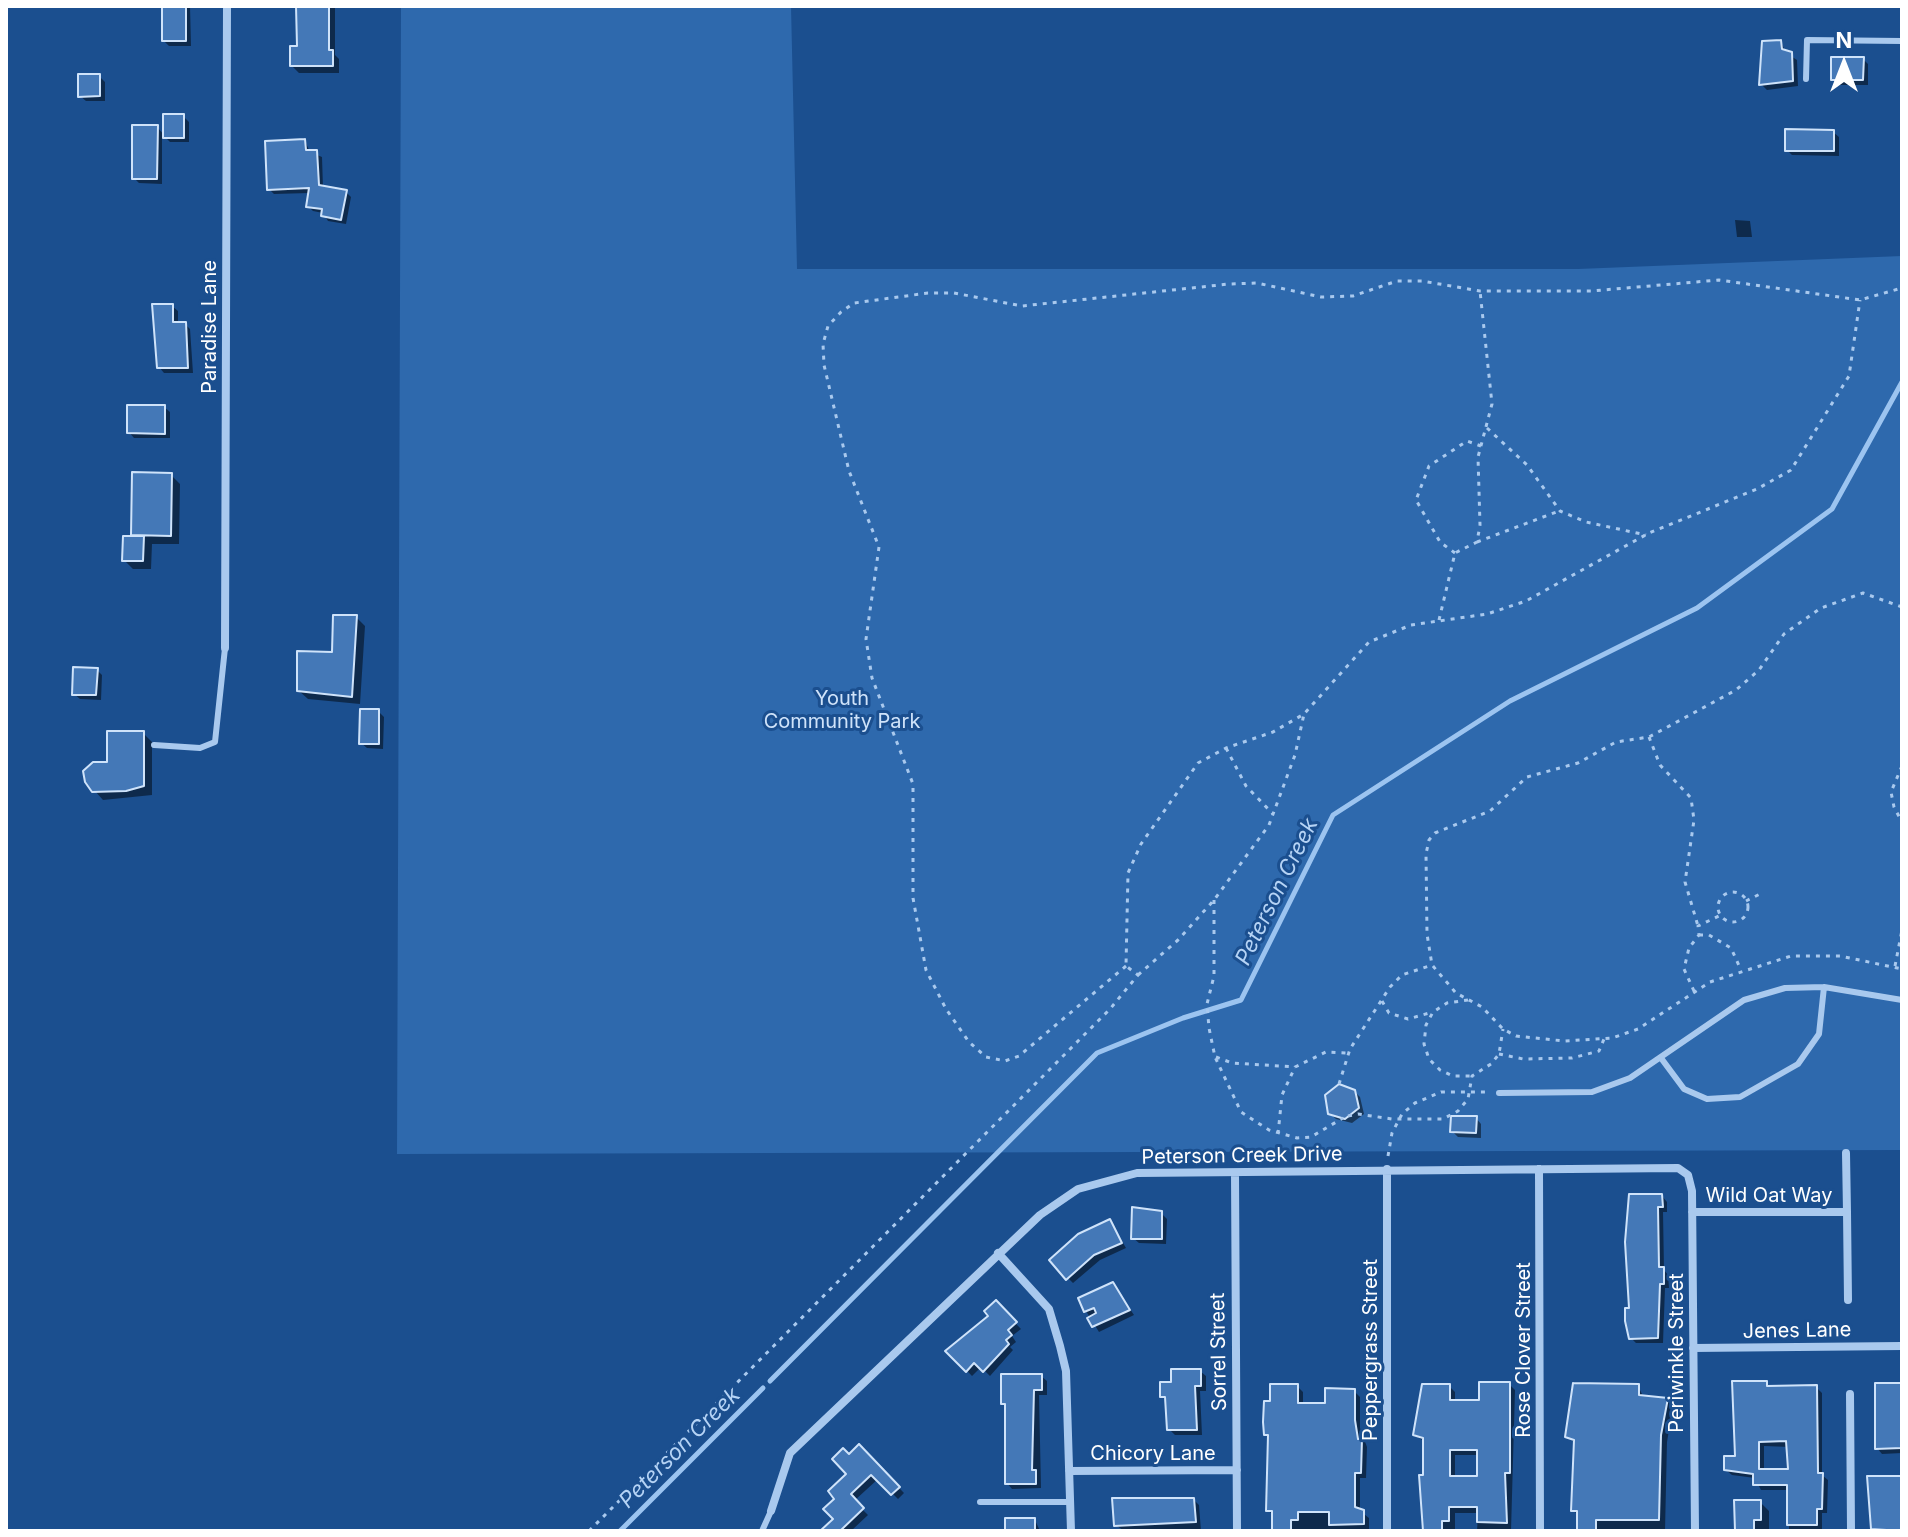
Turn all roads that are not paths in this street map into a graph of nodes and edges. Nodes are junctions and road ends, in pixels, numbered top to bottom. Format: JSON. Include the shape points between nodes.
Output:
{"nodes":[{"id":1,"x":227,"y":6,"type":"edge"},
{"id":2,"x":1902,"y":41,"type":"edge"},
{"id":3,"x":1806,"y":79,"type":"dead end"},
{"id":4,"x":225,"y":648,"type":"joint"},
{"id":5,"x":154,"y":745,"type":"dead end"},
{"id":6,"x":1824,"y":987,"type":"junction"},
{"id":7,"x":1902,"y":1000,"type":"edge"},
{"id":8,"x":1661,"y":1058,"type":"junction"},
{"id":9,"x":1499,"y":1093,"type":"road end"},
{"id":10,"x":1846,"y":1153,"type":"dead end"},
{"id":11,"x":1387,"y":1169,"type":"junction"},
{"id":12,"x":1539,"y":1169,"type":"junction"},
{"id":13,"x":1235,"y":1173,"type":"junction"},
{"id":14,"x":1688,"y":1175,"type":"joint"},
{"id":15,"x":1692,"y":1212,"type":"junction"},
{"id":16,"x":1847,"y":1212,"type":"junction"},
{"id":17,"x":998,"y":1253,"type":"junction"},
{"id":18,"x":1848,"y":1300,"type":"dead end"},
{"id":19,"x":1902,"y":1346,"type":"edge"},
{"id":20,"x":1693,"y":1348,"type":"junction"},
{"id":21,"x":1850,"y":1394,"type":"dead end"},
{"id":22,"x":1237,"y":1470,"type":"junction"},
{"id":23,"x":1069,"y":1471,"type":"junction"},
{"id":24,"x":980,"y":1502,"type":"dead end"},
{"id":25,"x":1070,"y":1502,"type":"junction"},
{"id":26,"x":771,"y":1511,"type":"joint"},
{"id":27,"x":762,"y":1531,"type":"edge"},
{"id":28,"x":1071,"y":1531,"type":"edge"},
{"id":29,"x":1237,"y":1531,"type":"edge"},
{"id":30,"x":1387,"y":1531,"type":"edge"},
{"id":31,"x":1540,"y":1531,"type":"edge"},
{"id":32,"x":1695,"y":1531,"type":"edge"},
{"id":33,"x":1851,"y":1531,"type":"edge"}],
"edges":[{"from":1,"to":4,"type":"street","name":"Paradise Lane"},
{"from":2,"to":3,"type":"lane","via":[[1807,40]]},
{"from":4,"to":5,"type":"lane","via":[[215,742],[200,748]]},
{"from":6,"to":7,"type":"lane"},
{"from":6,"to":8,"type":"lane","via":[[1785,988],[1744,1000]]},
{"from":6,"to":8,"type":"lane","via":[[1819,1034],[1798,1064],[1740,1097],[1707,1099],[1684,1089]]},
{"from":8,"to":9,"type":"lane","via":[[1630,1078],[1592,1092]]},
{"from":10,"to":16,"type":"street","name":"Wild Oat Way"},
{"from":11,"to":12,"type":"street","name":"Peterson Creek Drive"},
{"from":11,"to":13,"type":"street","name":"Peterson Creek Drive"},
{"from":11,"to":30,"type":"street","name":"Peppergrass Street"},
{"from":12,"to":14,"type":"street","name":"Peterson Creek Drive","via":[[1678,1168]]},
{"from":12,"to":31,"type":"street","name":"Rose Clover Street"},
{"from":13,"to":17,"type":"street","name":"Peterson Creek Drive","via":[[1137,1173],[1078,1189]]},
{"from":13,"to":22,"type":"street","name":"Sorrel Street"},
{"from":14,"to":15,"type":"street","name":"Periwinkle Street"},
{"from":15,"to":16,"type":"street","name":"Wild Oat Way"},
{"from":15,"to":20,"type":"street","name":"Periwinkle Street"},
{"from":16,"to":18,"type":"street","name":"Wild Oat Way"},
{"from":17,"to":23,"type":"street","via":[[1049,1309],[1054,1324],[1066,1371]]},
{"from":17,"to":26,"type":"street","name":"Peterson Creek Drive","via":[[790,1453]]},
{"from":19,"to":20,"type":"street","name":"Jenes Lane"},
{"from":20,"to":32,"type":"street","name":"Periwinkle Street"},
{"from":21,"to":33,"type":"street"},
{"from":22,"to":23,"type":"street","name":"Chicory Lane"},
{"from":22,"to":29,"type":"street","name":"Sorrel Street"},
{"from":23,"to":25,"type":"street"},
{"from":24,"to":25,"type":"lane"},
{"from":25,"to":28,"type":"street"},
{"from":26,"to":27,"type":"lane","name":"Peterson Creek Drive"}]}
